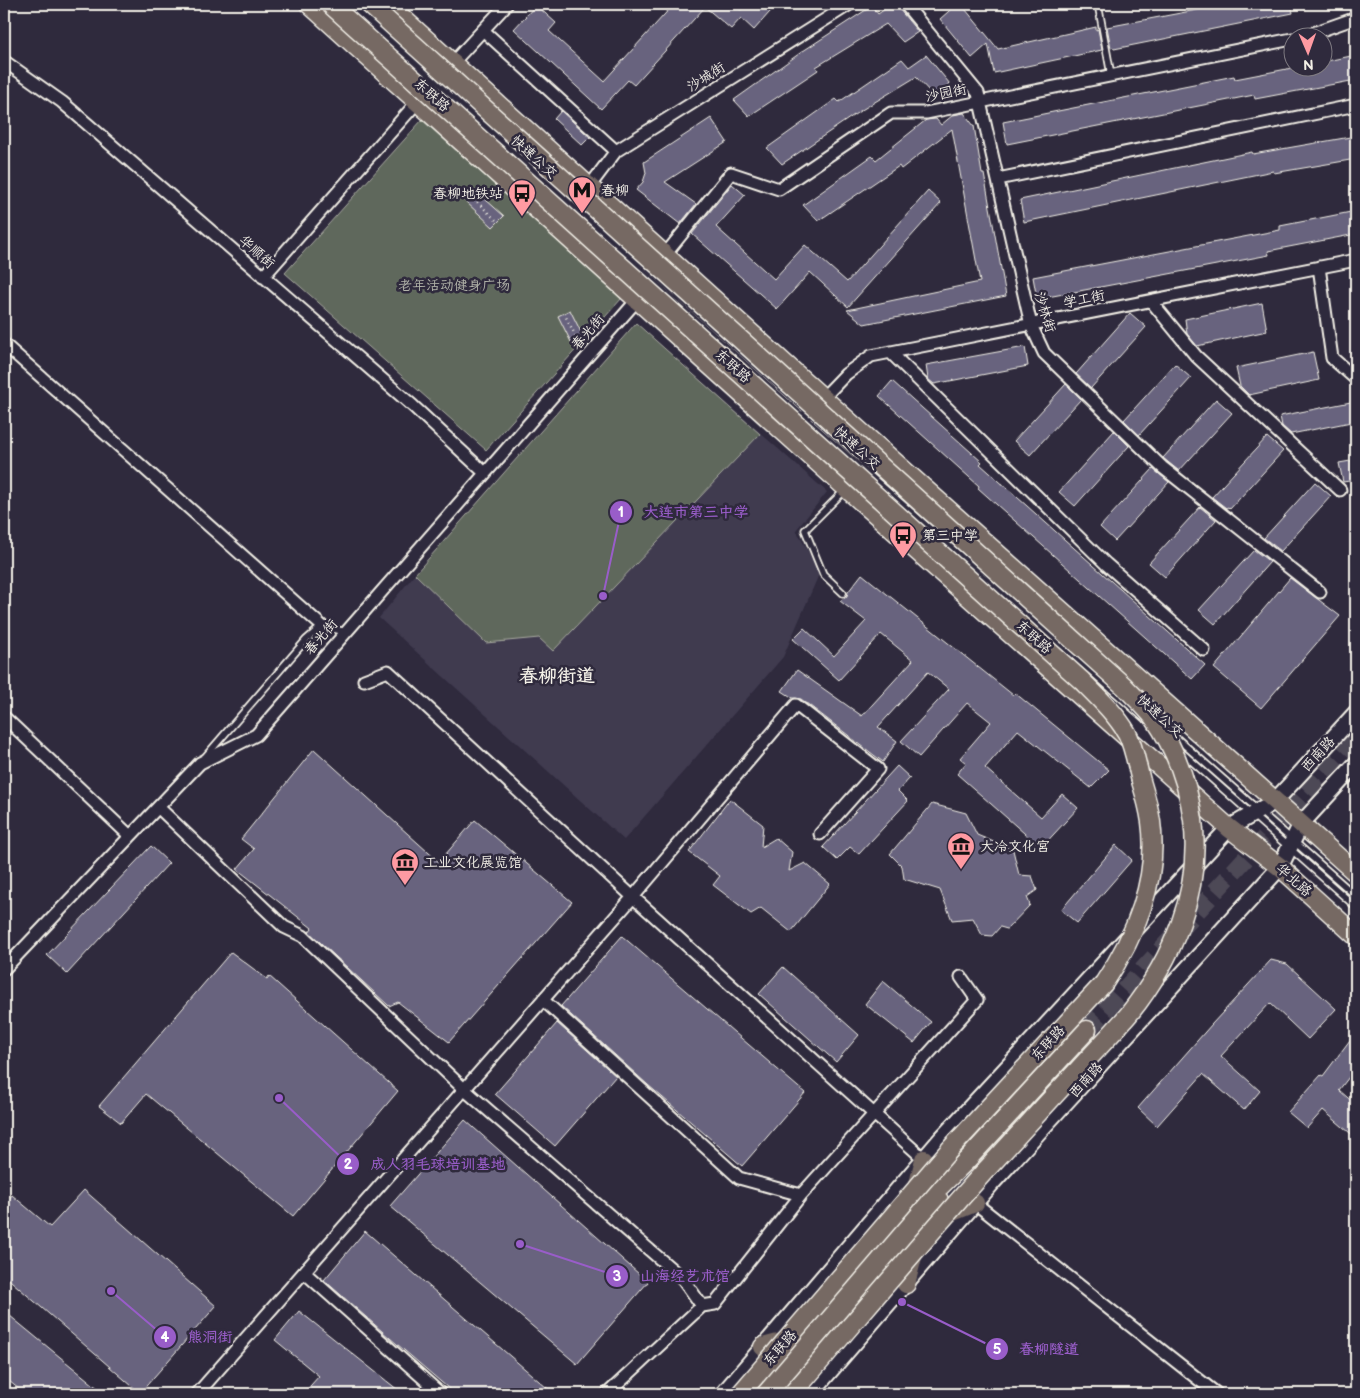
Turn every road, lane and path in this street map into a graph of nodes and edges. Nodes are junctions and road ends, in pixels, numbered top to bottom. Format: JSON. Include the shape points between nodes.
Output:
{"nodes":[{"id":1,"x":309,"y":4,"type":"edge"},
{"id":2,"x":330,"y":4,"type":"edge"},
{"id":3,"x":345,"y":4,"type":"edge"},
{"id":4,"x":352,"y":4,"type":"edge"},
{"id":5,"x":369,"y":4,"type":"edge"},
{"id":6,"x":387,"y":4,"type":"edge"},
{"id":7,"x":507,"y":4,"type":"edge"},
{"id":8,"x":850,"y":4,"type":"edge"},
{"id":9,"x":905,"y":4,"type":"edge"},
{"id":10,"x":1098,"y":4,"type":"edge"},
{"id":11,"x":1356,"y":18,"type":"edge"},
{"id":12,"x":1328,"y":28,"type":"edge"},
{"id":13,"x":484,"y":30,"type":"junction"},
{"id":14,"x":1282,"y":41,"type":"edge"},
{"id":15,"x":4,"y":61,"type":"edge"},
{"id":16,"x":453,"y":63,"type":"junction"},
{"id":17,"x":1111,"y":75,"type":"junction"},
{"id":18,"x":436,"y":82,"type":"junction"},
{"id":19,"x":418,"y":101,"type":"junction"},
{"id":20,"x":980,"y":101,"type":"junction"},
{"id":21,"x":1356,"y":105,"type":"edge"},
{"id":22,"x":616,"y":151,"type":"junction"},
{"id":23,"x":998,"y":179,"type":"junction"},
{"id":24,"x":589,"y":186,"type":"junction"},
{"id":25,"x":470,"y":196,"type":"dead end"},
{"id":26,"x":498,"y":222,"type":"dead end"},
{"id":27,"x":664,"y":256,"type":"junction"},
{"id":28,"x":1356,"y":260,"type":"edge"},
{"id":29,"x":1318,"y":267,"type":"junction"},
{"id":30,"x":264,"y":277,"type":"junction"},
{"id":31,"x":638,"y":298,"type":"junction"},
{"id":32,"x":1151,"y":300,"type":"junction"},
{"id":33,"x":564,"y":313,"type":"dead end"},
{"id":34,"x":1031,"y":325,"type":"junction"},
{"id":35,"x":578,"y":341,"type":"dead end"},
{"id":36,"x":4,"y":344,"type":"edge"},
{"id":37,"x":890,"y":352,"type":"junction"},
{"id":38,"x":1356,"y":379,"type":"edge"},
{"id":39,"x":824,"y":399,"type":"junction"},
{"id":40,"x":807,"y":416,"type":"junction"},
{"id":41,"x":787,"y":434,"type":"junction"},
{"id":42,"x":484,"y":473,"type":"junction"},
{"id":43,"x":846,"y":488,"type":"junction"},
{"id":44,"x":1340,"y":490,"type":"dead end"},
{"id":45,"x":1320,"y":592,"type":"dead end"},
{"id":46,"x":843,"y":593,"type":"dead end"},
{"id":47,"x":322,"y":626,"type":"junction"},
{"id":48,"x":346,"y":632,"type":"junction"},
{"id":49,"x":1204,"y":650,"type":"dead end"},
{"id":50,"x":364,"y":680,"type":"dead end"},
{"id":51,"x":1356,"y":713,"type":"edge"},
{"id":52,"x":4,"y":718,"type":"edge"},
{"id":53,"x":200,"y":763,"type":"junction"},
{"id":54,"x":1356,"y":764,"type":"edge"},
{"id":55,"x":1275,"y":801,"type":"junction"},
{"id":56,"x":158,"y":807,"type":"junction"},
{"id":57,"x":1255,"y":812,"type":"junction"},
{"id":58,"x":1301,"y":824,"type":"junction"},
{"id":59,"x":1230,"y":828,"type":"junction"},
{"id":60,"x":820,"y":834,"type":"dead end"},
{"id":61,"x":130,"y":836,"type":"junction"},
{"id":62,"x":1291,"y":844,"type":"junction"},
{"id":63,"x":1280,"y":867,"type":"junction"},
{"id":64,"x":1356,"y":873,"type":"edge"},
{"id":65,"x":1356,"y":896,"type":"edge"},
{"id":66,"x":634,"y":897,"type":"junction"},
{"id":67,"x":1356,"y":906,"type":"edge"},
{"id":68,"x":1356,"y":936,"type":"edge"},
{"id":69,"x":4,"y":969,"type":"edge"},
{"id":70,"x":961,"y":977,"type":"dead end"},
{"id":71,"x":543,"y":1000,"type":"junction"},
{"id":72,"x":1087,"y":1030,"type":"tunnel mouth"},
{"id":73,"x":465,"y":1090,"type":"junction"},
{"id":74,"x":874,"y":1114,"type":"junction"},
{"id":75,"x":924,"y":1159,"type":"junction"},
{"id":76,"x":801,"y":1194,"type":"junction"},
{"id":77,"x":975,"y":1203,"type":"junction"},
{"id":78,"x":916,"y":1220,"type":"junction"},
{"id":79,"x":305,"y":1273,"type":"junction"},
{"id":80,"x":906,"y":1284,"type":"junction"},
{"id":81,"x":702,"y":1306,"type":"junction"},
{"id":82,"x":808,"y":1335,"type":"junction"},
{"id":83,"x":759,"y":1352,"type":"junction"},
{"id":84,"x":197,"y":1394,"type":"edge"},
{"id":85,"x":441,"y":1394,"type":"edge"},
{"id":86,"x":607,"y":1394,"type":"edge"},
{"id":87,"x":723,"y":1394,"type":"edge"},
{"id":88,"x":740,"y":1394,"type":"edge"},
{"id":89,"x":757,"y":1394,"type":"edge"},
{"id":90,"x":775,"y":1394,"type":"edge"},
{"id":91,"x":792,"y":1394,"type":"edge"},
{"id":92,"x":810,"y":1394,"type":"edge"},
{"id":93,"x":1217,"y":1394,"type":"edge"}],
"edges":[{"from":1,"to":19,"type":"main road","name":"华北路"},
{"from":2,"to":88,"type":"main road","name":"东联路","bridge":true,"via":[[1082,681],[1127,734],[1138,766],[1151,823],[1150,869],[1139,915],[1119,960],[1104,983],[952,1147]]},
{"from":3,"to":18,"type":"lane","name":"快速公交"},
{"from":4,"to":18,"type":"lane","name":"快速公交"},
{"from":5,"to":91,"type":"main road","name":"东联路","bridge":true,"via":[[1124,686],[1154,718],[1182,773],[1190,801],[1195,861],[1184,917],[1160,967],[1129,1013],[983,1174]]},
{"from":6,"to":16,"type":"main road"},
{"from":7,"to":13,"type":"street"},
{"from":8,"to":22,"type":"street","name":"沙城街"},
{"from":9,"to":20,"type":"street","name":"沙林街","via":[[978,93]]},
{"from":10,"to":17,"type":"lane"},
{"from":11,"to":12,"type":"street"},
{"from":13,"to":16,"type":"street"},
{"from":13,"to":22,"type":"street"},
{"from":14,"to":17,"type":"street","name":"沙园街"},
{"from":15,"to":30,"type":"street","name":"华顺街","via":[[62,102]]},
{"from":16,"to":18,"type":"street"},
{"from":16,"to":24,"type":"main road"},
{"from":17,"to":20,"type":"street","name":"沙园街"},
{"from":18,"to":19,"type":"street"},
{"from":18,"to":40,"type":"lane","name":"快速公交"},
{"from":19,"to":30,"type":"street"},
{"from":19,"to":31,"type":"main road","name":"华北路"},
{"from":20,"to":23,"type":"street","name":"沙林街"},
{"from":20,"to":27,"type":"street","name":"沙园街","via":[[926,113],[891,113],[779,188],[731,173]]},
{"from":21,"to":23,"type":"street"},
{"from":22,"to":24,"type":"street","name":"沙城街"},
{"from":23,"to":34,"type":"street","name":"沙林街"},
{"from":24,"to":27,"type":"main road"},
{"from":25,"to":26,"type":"path"},
{"from":27,"to":39,"type":"main road"},
{"from":28,"to":29,"type":"street","name":"学工街"},
{"from":29,"to":32,"type":"street","name":"学工街"},
{"from":29,"to":38,"type":"street","via":[[1332,358]]},
{"from":30,"to":42,"type":"street","name":"华顺街","via":[[413,406]]},
{"from":31,"to":41,"type":"main road","name":"华北路"},
{"from":31,"to":42,"type":"street","name":"春光街"},
{"from":32,"to":34,"type":"street","name":"学工街"},
{"from":32,"to":44,"type":"street","via":[[1196,356]]},
{"from":33,"to":35,"type":"path"},
{"from":34,"to":37,"type":"street","name":"学工街"},
{"from":34,"to":45,"type":"street","name":"沙林街","via":[[1044,353],[1162,467]]},
{"from":36,"to":47,"type":"street"},
{"from":37,"to":39,"type":"street","name":"学工街","via":[[871,356],[846,374]]},
{"from":37,"to":49,"type":"street","via":[[1106,564]]},
{"from":39,"to":40,"type":"street","name":"学工街"},
{"from":39,"to":55,"type":"main road"},
{"from":40,"to":41,"type":"street","name":"学工街"},
{"from":40,"to":57,"type":"lane","name":"快速公交"},
{"from":41,"to":43,"type":"main road","name":"华北路"},
{"from":42,"to":48,"type":"street","name":"春光街"},
{"from":43,"to":46,"type":"lane","via":[[805,530],[824,574]]},
{"from":43,"to":59,"type":"main road","name":"华北路"},
{"from":47,"to":48,"type":"lane"},
{"from":47,"to":53,"type":"lane","via":[[306,640]]},
{"from":48,"to":53,"type":"street","name":"春光街","via":[[256,735]]},
{"from":50,"to":66,"type":"street","via":[[388,672]]},
{"from":51,"to":55,"type":"main road","name":"西南路"},
{"from":52,"to":61,"type":"street"},
{"from":53,"to":56,"type":"street","name":"春光街"},
{"from":54,"to":58,"type":"main road","name":"西南路"},
{"from":55,"to":57,"type":"main road","name":"西南路"},
{"from":55,"to":58,"type":"main road"},
{"from":56,"to":61,"type":"street","name":"春光街"},
{"from":56,"to":73,"type":"street","via":[[284,927],[303,936]]},
{"from":57,"to":59,"type":"main road","name":"西南路"},
{"from":57,"to":62,"type":"lane","name":"快速公交"},
{"from":58,"to":62,"type":"main road","name":"西南路"},
{"from":58,"to":64,"type":"main road"},
{"from":59,"to":63,"type":"main road","name":"华北路"},
{"from":59,"to":75,"type":"main road","name":"西南路"},
{"from":60,"to":66,"type":"street","via":[[878,769],[796,706]]},
{"from":61,"to":69,"type":"street","name":"春光街"},
{"from":62,"to":63,"type":"main road","name":"西南路"},
{"from":62,"to":65,"type":"lane","name":"快速公交"},
{"from":62,"to":67,"type":"lane","name":"快速公交"},
{"from":63,"to":68,"type":"main road","name":"华北路"},
{"from":63,"to":77,"type":"main road","name":"西南路"},
{"from":66,"to":71,"type":"street"},
{"from":66,"to":74,"type":"street"},
{"from":70,"to":74,"type":"street","via":[[977,1000]]},
{"from":71,"to":73,"type":"street"},
{"from":71,"to":76,"type":"street","via":[[739,1178]]},
{"from":72,"to":78,"type":"main road"},
{"from":73,"to":79,"type":"street"},
{"from":73,"to":81,"type":"street","via":[[683,1279]]},
{"from":74,"to":75,"type":"street"},
{"from":74,"to":76,"type":"street"},
{"from":75,"to":78,"type":"main road"},
{"from":75,"to":83,"type":"main road","name":"西南路"},
{"from":76,"to":81,"type":"street","via":[[715,1304]]},
{"from":77,"to":78,"type":"main road"},
{"from":77,"to":80,"type":"main road","name":"西南路"},
{"from":77,"to":93,"type":"street"},
{"from":78,"to":80,"type":"main road"},
{"from":78,"to":82,"type":"main road"},
{"from":78,"to":90,"type":"main road"},
{"from":79,"to":84,"type":"street"},
{"from":79,"to":85,"type":"street"},
{"from":80,"to":92,"type":"main road","name":"西南路"},
{"from":81,"to":86,"type":"street"},
{"from":82,"to":83,"type":"main road"},
{"from":82,"to":89,"type":"main road"},
{"from":83,"to":87,"type":"main road","name":"西南路"}]}
